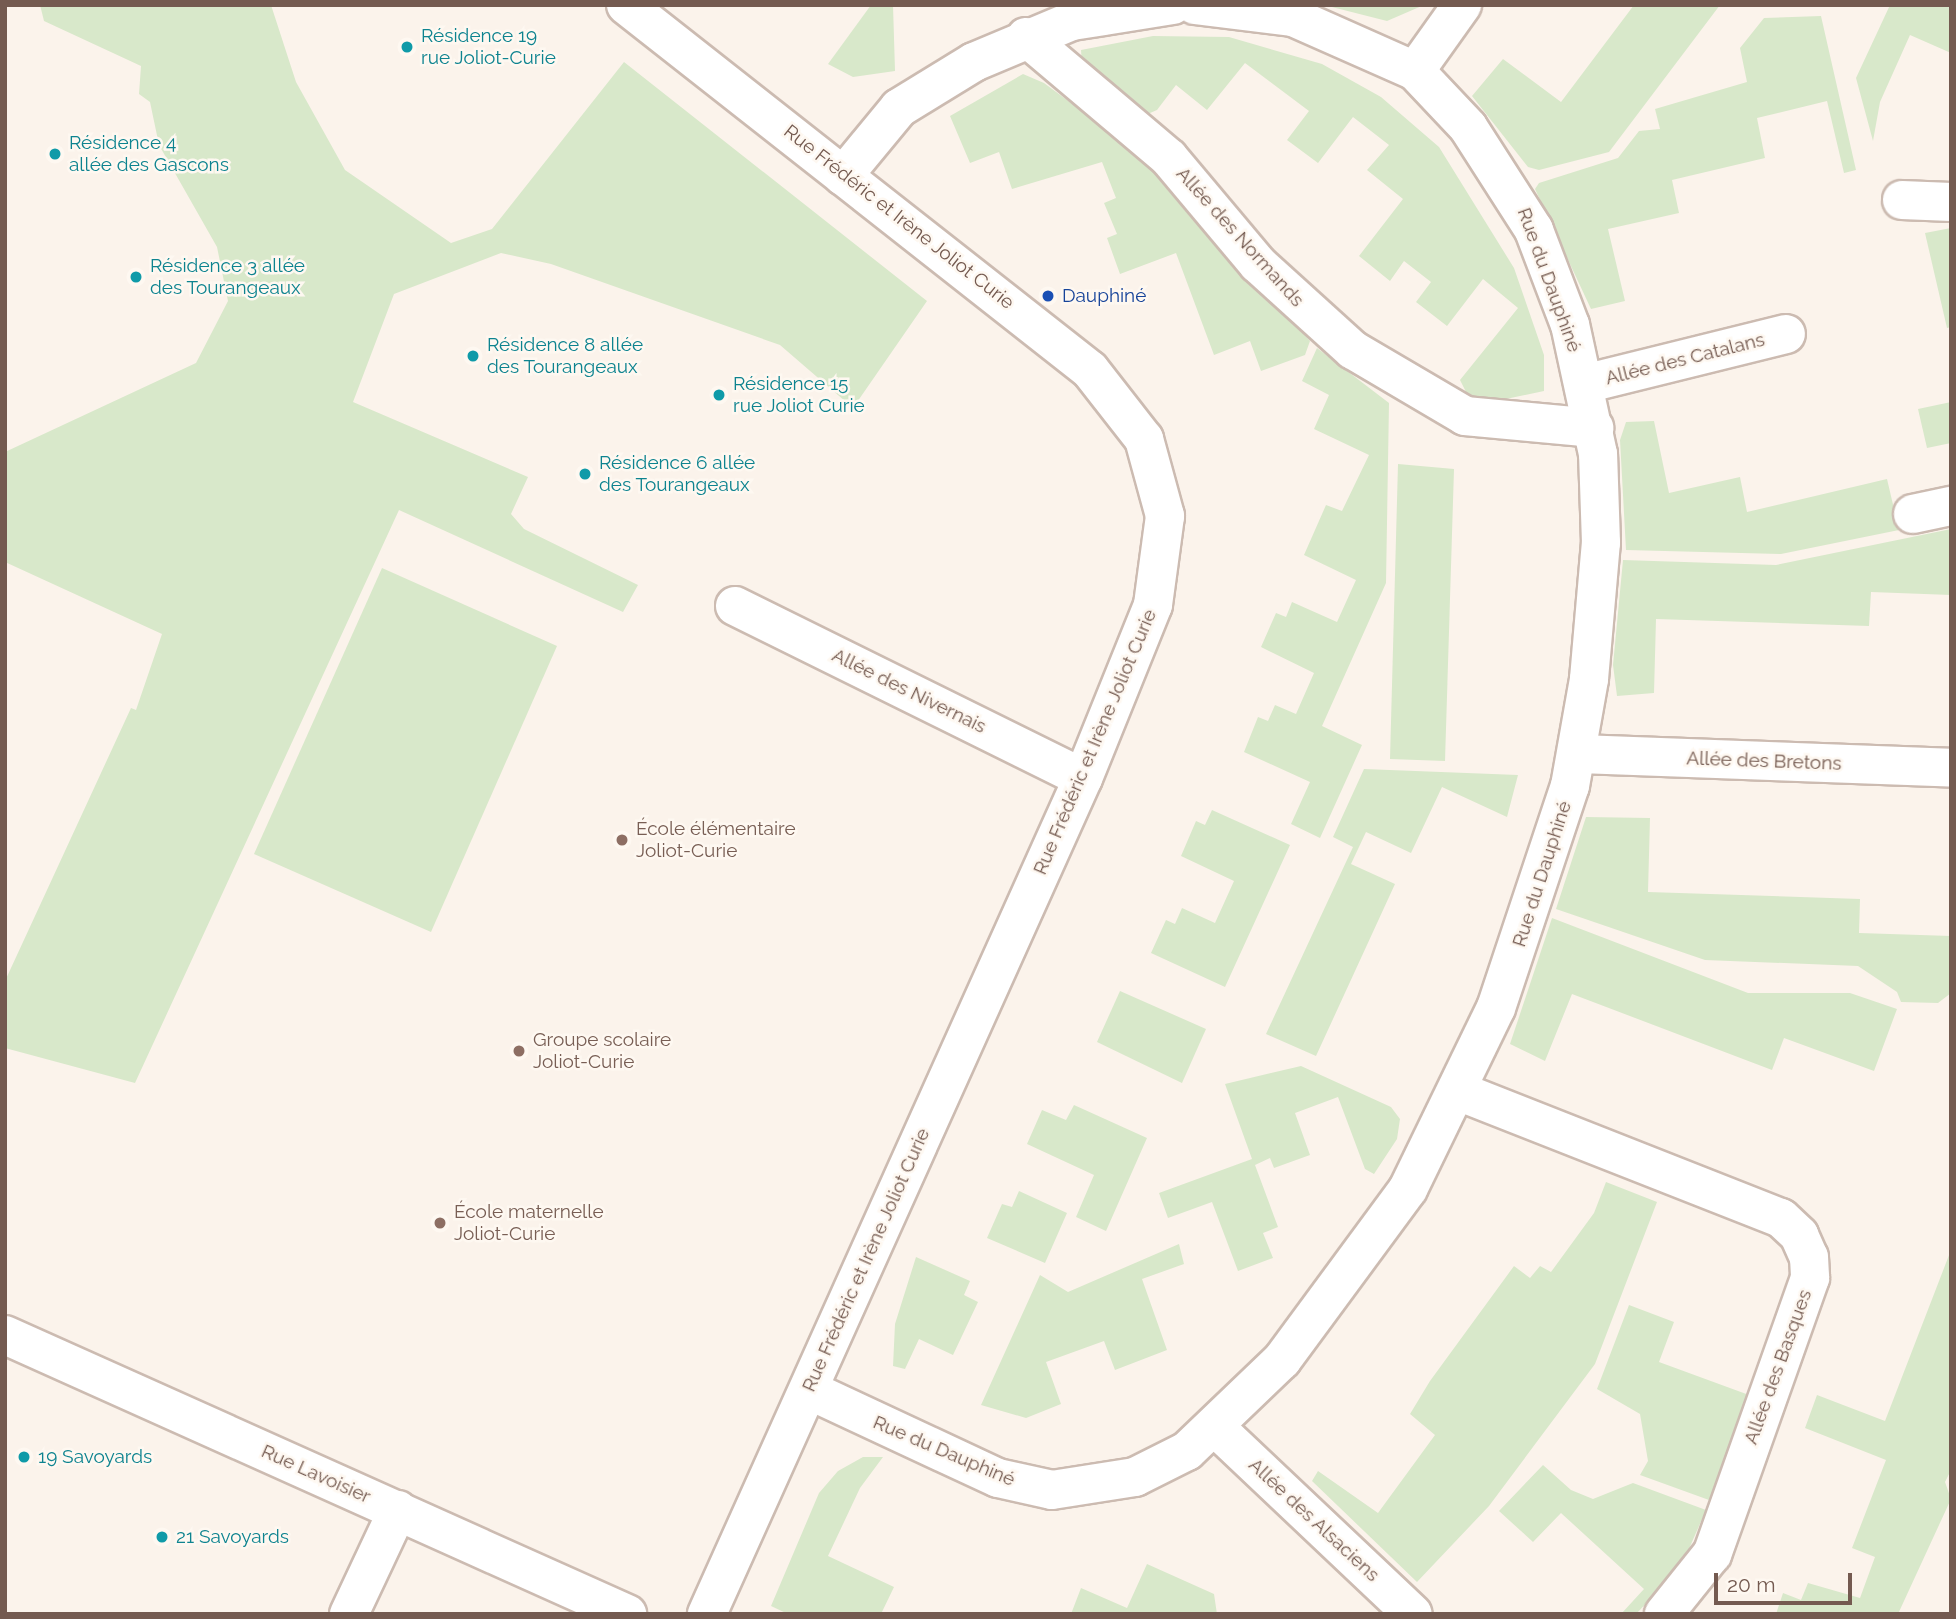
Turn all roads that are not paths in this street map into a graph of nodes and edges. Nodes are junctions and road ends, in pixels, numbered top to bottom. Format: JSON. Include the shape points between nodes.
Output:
{"nodes":[{"id":1,"x":626,"y":5,"type":"edge"},
{"id":2,"x":1173,"y":5,"type":"edge"},
{"id":3,"x":1195,"y":5,"type":"edge"},
{"id":4,"x":1462,"y":5,"type":"edge"},
{"id":5,"x":1110,"y":8,"type":"edge"},
{"id":6,"x":1026,"y":37,"type":"junction"},
{"id":7,"x":1415,"y":71,"type":"junction"},
{"id":8,"x":843,"y":176,"type":"junction"},
{"id":9,"x":1902,"y":200,"type":"dead end"},
{"id":10,"x":1951,"y":202,"type":"edge"},
{"id":11,"x":1786,"y":334,"type":"dead end"},
{"id":12,"x":1584,"y":384,"type":"junction"},
{"id":13,"x":1594,"y":428,"type":"junction"},
{"id":14,"x":1951,"y":506,"type":"edge"},
{"id":15,"x":1913,"y":514,"type":"dead end"},
{"id":16,"x":735,"y":606,"type":"dead end"},
{"id":17,"x":1578,"y":754,"type":"junction"},
{"id":18,"x":1951,"y":768,"type":"edge"},
{"id":19,"x":1083,"y":778,"type":"junction"},
{"id":20,"x":1458,"y":1091,"type":"junction"},
{"id":21,"x":5,"y":1335,"type":"edge"},
{"id":22,"x":809,"y":1390,"type":"junction"},
{"id":23,"x":1215,"y":1427,"type":"junction"},
{"id":24,"x":398,"y":1510,"type":"junction"},
{"id":25,"x":1669,"y":1608,"type":"edge"},
{"id":26,"x":349,"y":1614,"type":"edge"},
{"id":27,"x":627,"y":1614,"type":"edge"},
{"id":28,"x":707,"y":1614,"type":"edge"},
{"id":29,"x":1413,"y":1614,"type":"edge"}],
"edges":[{"from":1,"to":8,"type":"street","name":"Rue Frédéric et Irène Joliot Curie"},
{"from":2,"to":5,"type":"street"},
{"from":3,"to":7,"type":"street","name":"Rue du Dauphiné","via":[[1293,17]]},
{"from":4,"to":7,"type":"street"},
{"from":5,"to":6,"type":"street"},
{"from":6,"to":8,"type":"street","via":[[920,91],[871,137]]},
{"from":6,"to":13,"type":"street","name":"Allée des Normands","via":[[1169,158],[1258,264],[1353,350],[1465,416]]},
{"from":7,"to":12,"type":"street","name":"Rue du Dauphiné","via":[[1468,127],[1515,192],[1570,325]]},
{"from":8,"to":19,"type":"street","name":"Rue Frédéric et Irène Joliot Curie","via":[[1090,370],[1144,439],[1165,516],[1163,561],[1153,605]]},
{"from":9,"to":10,"type":"street"},
{"from":11,"to":12,"type":"street","name":"Allée des Catalans"},
{"from":12,"to":13,"type":"street","name":"Rue du Dauphiné"},
{"from":13,"to":17,"type":"street","name":"Rue du Dauphiné","via":[[1601,543]]},
{"from":14,"to":15,"type":"street"},
{"from":16,"to":19,"type":"street","name":"Allée des Nivernais"},
{"from":17,"to":18,"type":"street","name":"Allée des Bretons"},
{"from":17,"to":20,"type":"street","name":"Rue du Dauphiné","via":[[1523,933]]},
{"from":19,"to":22,"type":"street","name":"Rue Frédéric et Irène Joliot Curie"},
{"from":20,"to":23,"type":"street","name":"Rue du Dauphiné","via":[[1408,1189],[1356,1266],[1282,1360]]},
{"from":20,"to":25,"type":"street","name":"Allée des Basques","via":[[1781,1218],[1799,1235],[1809,1258],[1810,1278],[1712,1554]]},
{"from":21,"to":24,"type":"street","name":"Rue Lavoisier"},
{"from":22,"to":23,"type":"street","name":"Rue du Dauphiné","via":[[998,1478],[1052,1490],[1135,1477],[1188,1451]]},
{"from":22,"to":28,"type":"street","name":"Rue Frédéric et Irène Joliot Curie"},
{"from":23,"to":29,"type":"street","name":"Allée des Alsaciens"},
{"from":24,"to":26,"type":"street"},
{"from":24,"to":27,"type":"street","name":"Rue Lavoisier"}]}
